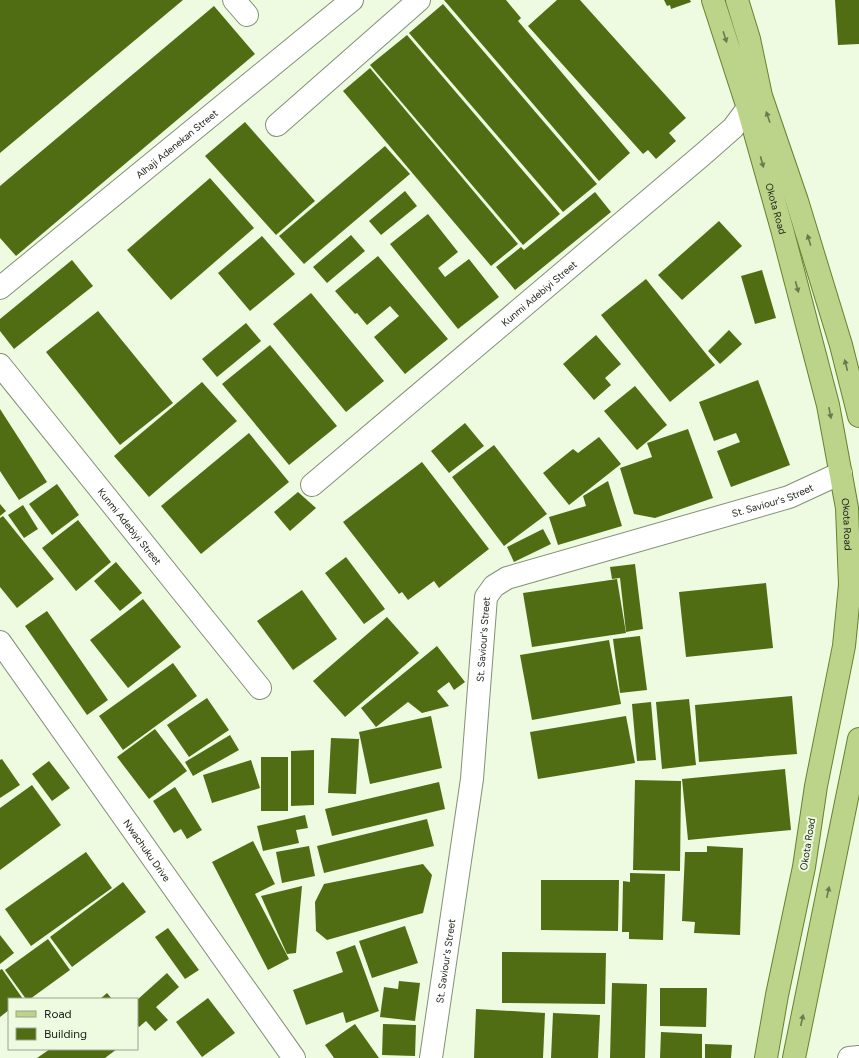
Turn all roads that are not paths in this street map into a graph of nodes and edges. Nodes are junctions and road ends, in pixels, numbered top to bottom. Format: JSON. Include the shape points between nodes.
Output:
{"nodes":[{"id":1,"x":352,"y":0,"type":"edge"},
{"id":2,"x":419,"y":0,"type":"edge"},
{"id":3,"x":713,"y":0,"type":"edge"},
{"id":4,"x":737,"y":0,"type":"edge"},
{"id":5,"x":754,"y":102,"type":"junction"},
{"id":6,"x":277,"y":125,"type":"dead end"},
{"id":7,"x":0,"y":288,"type":"edge"},
{"id":8,"x":0,"y":365,"type":"edge"},
{"id":9,"x":859,"y":416,"type":"edge"},
{"id":10,"x":841,"y":473,"type":"junction"},
{"id":11,"x":312,"y":485,"type":"dead end"},
{"id":12,"x":0,"y":642,"type":"edge"},
{"id":13,"x":260,"y":688,"type":"dead end"},
{"id":14,"x":859,"y":739,"type":"edge"},
{"id":15,"x":804,"y":866,"type":"junction"},
{"id":16,"x":832,"y":871,"type":"junction"},
{"id":17,"x":859,"y":1057,"type":"edge"},
{"id":18,"x":294,"y":1058,"type":"edge"},
{"id":19,"x":431,"y":1058,"type":"edge"},
{"id":20,"x":766,"y":1058,"type":"edge"},
{"id":21,"x":794,"y":1058,"type":"edge"},
{"id":22,"x":849,"y":1058,"type":"edge"}],
"edges":[{"from":1,"to":7,"type":"street","name":"Alhaji Adenekan Street"},
{"from":2,"to":6,"type":"street"},
{"from":3,"to":5,"type":"main road","name":"Okota Road","one_way":true},
{"from":4,"to":5,"type":"main road","name":"Okota Road","via":[[749,39]]},
{"from":9,"to":5,"type":"main road","name":"Okota Road","one_way":true,"via":[[841,345],[797,201]]},
{"from":5,"to":10,"type":"main road","name":"Okota Road","one_way":true,"via":[[782,229],[828,405]]},
{"from":5,"to":11,"type":"street","name":"Kunmi Adebiyi Street","via":[[733,128],[701,156]]},
{"from":8,"to":13,"type":"street","name":"Kunmi Adebiyi Street"},
{"from":10,"to":15,"type":"main road","name":"Okota Road","via":[[847,508],[850,584],[844,646],[816,786]]},
{"from":10,"to":19,"type":"street","name":"St. Saviour's Street","via":[[789,497],[507,578],[494,586],[486,597],[472,778]]},
{"from":12,"to":18,"type":"street","name":"Nwachuku Drive"},
{"from":14,"to":16,"type":"main road"},
{"from":15,"to":16,"type":"main road"},
{"from":15,"to":20,"type":"main road","name":"Okota Road"},
{"from":21,"to":16,"type":"main road","one_way":true},
{"from":17,"to":22,"type":"street"}]}
